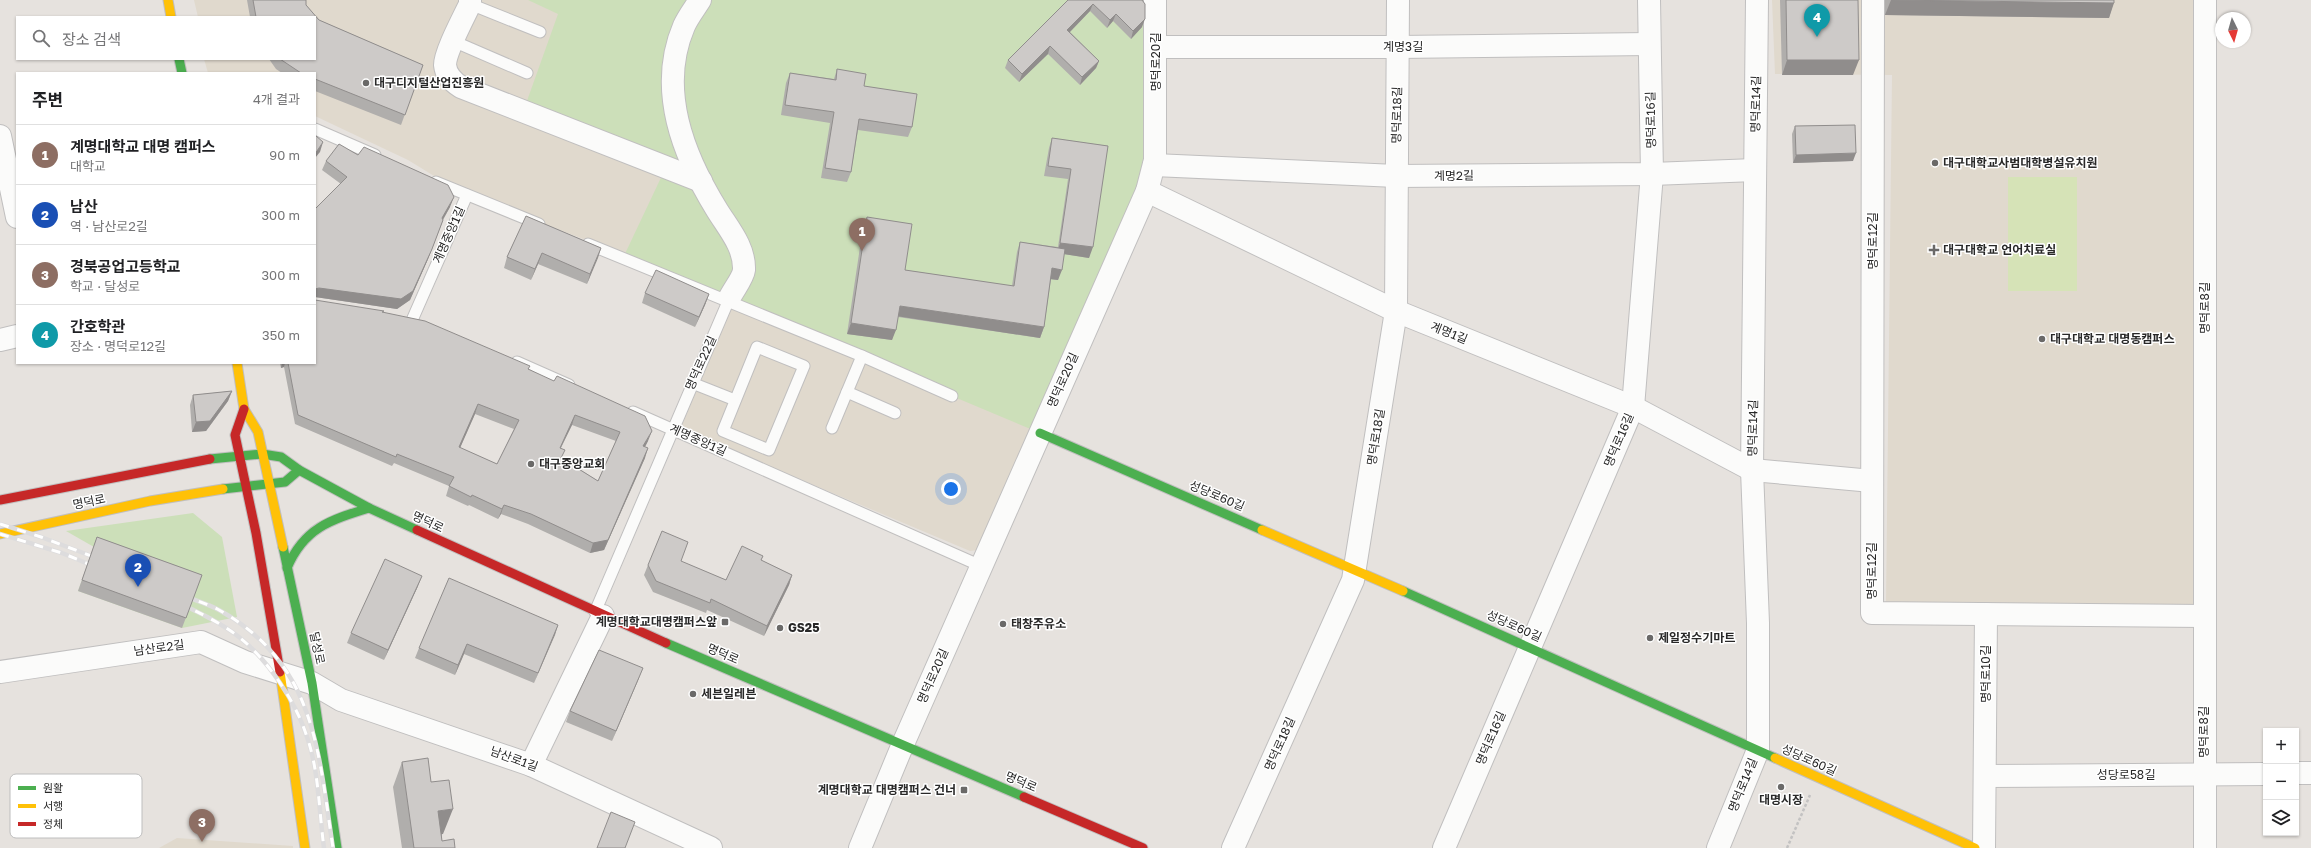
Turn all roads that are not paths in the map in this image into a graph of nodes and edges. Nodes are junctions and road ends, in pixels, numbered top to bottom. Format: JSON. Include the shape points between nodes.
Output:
{"nodes":[{"id":1,"x":168,"y":0,"type":"edge"},
{"id":2,"x":700,"y":0,"type":"edge"},
{"id":3,"x":1155,"y":0,"type":"edge"},
{"id":4,"x":1398,"y":0,"type":"edge"},
{"id":5,"x":1649,"y":0,"type":"edge"},
{"id":6,"x":1758,"y":0,"type":"edge"},
{"id":7,"x":1873,"y":0,"type":"edge"},
{"id":8,"x":2205,"y":0,"type":"edge"},
{"id":9,"x":470,"y":2,"type":"edge"},
{"id":10,"x":171,"y":16,"type":"edge"},
{"id":11,"x":540,"y":32,"type":"dead end"},
{"id":12,"x":453,"y":41,"type":"junction"},
{"id":13,"x":1649,"y":44,"type":"junction"},
{"id":14,"x":1157,"y":46,"type":"junction"},
{"id":15,"x":1398,"y":47,"type":"junction"},
{"id":16,"x":180,"y":60,"type":"edge"},
{"id":17,"x":183,"y":72,"type":"edge"},
{"id":18,"x":527,"y":73,"type":"dead end"},
{"id":19,"x":16,"y":128,"type":"edge"},
{"id":20,"x":316,"y":129,"type":"edge"},
{"id":21,"x":0,"y":131,"type":"edge"},
{"id":22,"x":0,"y":136,"type":"edge"},
{"id":23,"x":387,"y":161,"type":"edge"},
{"id":24,"x":1154,"y":165,"type":"junction"},
{"id":25,"x":1755,"y":170,"type":"junction"},
{"id":26,"x":1652,"y":174,"type":"junction"},
{"id":27,"x":424,"y":176,"type":"edge"},
{"id":28,"x":1396,"y":176,"type":"junction"},
{"id":29,"x":701,"y":181,"type":"junction"},
{"id":30,"x":1147,"y":190,"type":"junction"},
{"id":31,"x":467,"y":196,"type":"junction"},
{"id":32,"x":16,"y":212,"type":"edge"},
{"id":33,"x":552,"y":230,"type":"edge"},
{"id":34,"x":580,"y":241,"type":"edge"},
{"id":35,"x":729,"y":299,"type":"junction"},
{"id":36,"x":1396,"y":311,"type":"junction"},
{"id":37,"x":412,"y":319,"type":"edge"},
{"id":38,"x":16,"y":336,"type":"edge"},
{"id":39,"x":0,"y":340,"type":"edge"},
{"id":40,"x":862,"y":356,"type":"junction"},
{"id":41,"x":506,"y":358,"type":"edge"},
{"id":42,"x":237,"y":364,"type":"edge"},
{"id":43,"x":692,"y":383,"type":"junction"},
{"id":44,"x":578,"y":389,"type":"edge"},
{"id":45,"x":847,"y":392,"type":"junction"},
{"id":46,"x":952,"y":396,"type":"dead end"},
{"id":47,"x":736,"y":400,"type":"junction"},
{"id":48,"x":622,"y":407,"type":"edge"},
{"id":49,"x":1633,"y":407,"type":"junction"},
{"id":50,"x":244,"y":409,"type":"junction"},
{"id":51,"x":894,"y":413,"type":"dead end"},
{"id":52,"x":832,"y":428,"type":"dead end"},
{"id":53,"x":672,"y":429,"type":"junction"},
{"id":54,"x":1040,"y":433,"type":"junction"},
{"id":55,"x":262,"y":454,"type":"junction"},
{"id":56,"x":238,"y":456,"type":"junction"},
{"id":57,"x":299,"y":470,"type":"junction"},
{"id":58,"x":1752,"y":470,"type":"junction"},
{"id":59,"x":1872,"y":481,"type":"junction"},
{"id":60,"x":269,"y":484,"type":"junction"},
{"id":61,"x":245,"y":486,"type":"junction"},
{"id":62,"x":0,"y":500,"type":"edge"},
{"id":63,"x":369,"y":508,"type":"junction"},
{"id":64,"x":0,"y":534,"type":"edge"},
{"id":65,"x":981,"y":566,"type":"junction"},
{"id":66,"x":287,"y":568,"type":"junction"},
{"id":67,"x":1355,"y":569,"type":"junction"},
{"id":68,"x":599,"y":614,"type":"junction"},
{"id":69,"x":1986,"y":614,"type":"junction"},
{"id":70,"x":2204,"y":616,"type":"junction"},
{"id":71,"x":1531,"y":647,"type":"junction"},
{"id":72,"x":0,"y":672,"type":"edge"},
{"id":73,"x":280,"y":673,"type":"junction"},
{"id":74,"x":312,"y":683,"type":"junction"},
{"id":75,"x":903,"y":744,"type":"junction"},
{"id":76,"x":1758,"y":750,"type":"junction"},
{"id":77,"x":531,"y":765,"type":"junction"},
{"id":78,"x":2299,"y":773,"type":"edge"},
{"id":79,"x":2311,"y":773,"type":"edge"},
{"id":80,"x":2263,"y":774,"type":"edge"},
{"id":81,"x":2204,"y":775,"type":"junction"},
{"id":82,"x":1986,"y":776,"type":"junction"},
{"id":83,"x":305,"y":848,"type":"edge"},
{"id":84,"x":337,"y":848,"type":"edge"},
{"id":85,"x":710,"y":848,"type":"edge"},
{"id":86,"x":860,"y":848,"type":"edge"},
{"id":87,"x":1143,"y":848,"type":"edge"},
{"id":88,"x":1233,"y":848,"type":"edge"},
{"id":89,"x":1444,"y":848,"type":"edge"},
{"id":90,"x":1718,"y":848,"type":"edge"},
{"id":91,"x":1975,"y":848,"type":"edge"},
{"id":92,"x":1984,"y":848,"type":"edge"},
{"id":93,"x":2205,"y":848,"type":"edge"}],
"edges":[{"from":1,"to":10,"type":"main road"},
{"from":2,"to":29,"type":"street","via":[[684,26],[675,60],[674,109],[684,146]]},
{"from":3,"to":14,"type":"street","name":"명덕로20길"},
{"from":4,"to":15,"type":"street","name":"명덕로18길"},
{"from":5,"to":13,"type":"street","name":"명덕로16길"},
{"from":6,"to":25,"type":"street","name":"명덕로14길"},
{"from":7,"to":59,"type":"street","name":"명덕로12길"},
{"from":8,"to":70,"type":"street","name":"명덕로8길"},
{"from":9,"to":11,"type":"lane"},
{"from":9,"to":12,"type":"street"},
{"from":12,"to":18,"type":"lane"},
{"from":12,"to":29,"type":"street","via":[[445,65],[451,80],[461,88]]},
{"from":13,"to":15,"type":"street","name":"계명3길"},
{"from":13,"to":26,"type":"street","name":"명덕로16길"},
{"from":14,"to":15,"type":"street","name":"계명3길"},
{"from":14,"to":24,"type":"street","name":"명덕로20길"},
{"from":15,"to":28,"type":"street","name":"명덕로18길"},
{"from":16,"to":17,"type":"main road"},
{"from":19,"to":21,"type":"street"},
{"from":20,"to":23,"type":"lane"},
{"from":22,"to":32,"type":"street"},
{"from":24,"to":28,"type":"street","name":"계명2길"},
{"from":24,"to":30,"type":"street","name":"명덕로20길"},
{"from":25,"to":26,"type":"street","name":"계명2길"},
{"from":25,"to":58,"type":"street","name":"명덕로14길"},
{"from":26,"to":28,"type":"street","name":"계명2길"},
{"from":26,"to":49,"type":"street","name":"명덕로16길"},
{"from":27,"to":31,"type":"lane"},
{"from":28,"to":36,"type":"street","name":"명덕로18길"},
{"from":29,"to":35,"type":"street","via":[[741,249],[744,271]]},
{"from":30,"to":36,"type":"street","name":"계명1길"},
{"from":30,"to":54,"type":"street","name":"명덕로20길"},
{"from":31,"to":33,"type":"lane"},
{"from":31,"to":37,"type":"lane","name":"계명중앙1길"},
{"from":34,"to":35,"type":"lane"},
{"from":35,"to":40,"type":"lane"},
{"from":35,"to":43,"type":"lane","name":"명덕로22길"},
{"from":36,"to":49,"type":"street","name":"계명1길"},
{"from":36,"to":67,"type":"street","name":"명덕로18길"},
{"from":38,"to":39,"type":"street"},
{"from":40,"to":45,"type":"lane"},
{"from":40,"to":46,"type":"lane"},
{"from":41,"to":44,"type":"lane"},
{"from":42,"to":50,"type":"main road"},
{"from":43,"to":47,"type":"lane"},
{"from":43,"to":53,"type":"lane","name":"명덕로22길"},
{"from":45,"to":51,"type":"lane"},
{"from":45,"to":52,"type":"lane"},
{"from":47,"to":47,"type":"lane","via":[[758,347],[804,366],[769,450],[723,431]]},
{"from":48,"to":53,"type":"lane","name":"계명중앙1길"},
{"from":49,"to":58,"type":"street","name":"계명1길"},
{"from":49,"to":71,"type":"street","name":"명덕로16길"},
{"from":50,"to":55,"type":"main road","name":"달성로","via":[[258,432]]},
{"from":50,"to":56,"type":"main road","via":[[235,435]]},
{"from":53,"to":65,"type":"lane","name":"계명중앙1길"},
{"from":53,"to":68,"type":"lane","name":"명덕로22길"},
{"from":54,"to":65,"type":"street","name":"명덕로20길"},
{"from":54,"to":67,"type":"main road","name":"성당로60길"},
{"from":55,"to":56,"type":"main road","name":"명덕로"},
{"from":55,"to":57,"type":"main road","name":"명덕로","via":[[281,457]]},
{"from":55,"to":60,"type":"main road","name":"달성로"},
{"from":56,"to":61,"type":"main road"},
{"from":56,"to":62,"type":"main road","name":"명덕로"},
{"from":57,"to":60,"type":"main road","name":"명덕로","via":[[285,482]]},
{"from":57,"to":63,"type":"main road","name":"명덕로"},
{"from":58,"to":59,"type":"street"},
{"from":58,"to":76,"type":"street","name":"명덕로14길","via":[[1758,623]]},
{"from":59,"to":69,"type":"street","name":"명덕로12길","via":[[1872,613]]},
{"from":60,"to":61,"type":"main road","name":"명덕로"},
{"from":60,"to":66,"type":"main road","name":"달성로"},
{"from":61,"to":64,"type":"main road","name":"명덕로","via":[[150,501]]},
{"from":61,"to":73,"type":"main road","via":[[256,533]]},
{"from":63,"to":66,"type":"main road","via":[[333,520],[315,530],[301,541],[293,552]]},
{"from":63,"to":68,"type":"main road","name":"명덕로"},
{"from":65,"to":75,"type":"street","name":"명덕로20길"},
{"from":66,"to":74,"type":"main road","name":"달성로"},
{"from":67,"to":71,"type":"main road","name":"성당로60길"},
{"from":67,"to":88,"type":"street","name":"명덕로18길","via":[[1353,580]]},
{"from":68,"to":75,"type":"main road","name":"명덕로"},
{"from":68,"to":77,"type":"street"},
{"from":69,"to":70,"type":"street"},
{"from":69,"to":82,"type":"street","name":"명덕로10길"},
{"from":70,"to":81,"type":"street","name":"명덕로8길"},
{"from":71,"to":76,"type":"main road","name":"성당로60길"},
{"from":71,"to":89,"type":"street","name":"명덕로16길"},
{"from":72,"to":73,"type":"street","name":"남산로2길","via":[[201,642],[245,662]]},
{"from":73,"to":74,"type":"street","name":"남산로2길"},
{"from":73,"to":83,"type":"main road"},
{"from":74,"to":77,"type":"street","name":"남산로1길","via":[[341,700]]},
{"from":74,"to":84,"type":"main road","name":"달성로"},
{"from":75,"to":86,"type":"street","name":"명덕로20길"},
{"from":75,"to":87,"type":"main road","name":"명덕로"},
{"from":76,"to":90,"type":"street","name":"명덕로14길"},
{"from":76,"to":91,"type":"main road","name":"성당로60길"},
{"from":77,"to":85,"type":"street","name":"남산로1길"},
{"from":78,"to":79,"type":"street"},
{"from":80,"to":81,"type":"street","name":"성당로58길"},
{"from":81,"to":82,"type":"street","name":"성당로58길"},
{"from":81,"to":93,"type":"street","name":"명덕로8길"},
{"from":82,"to":92,"type":"street","name":"명덕로10길"}]}
